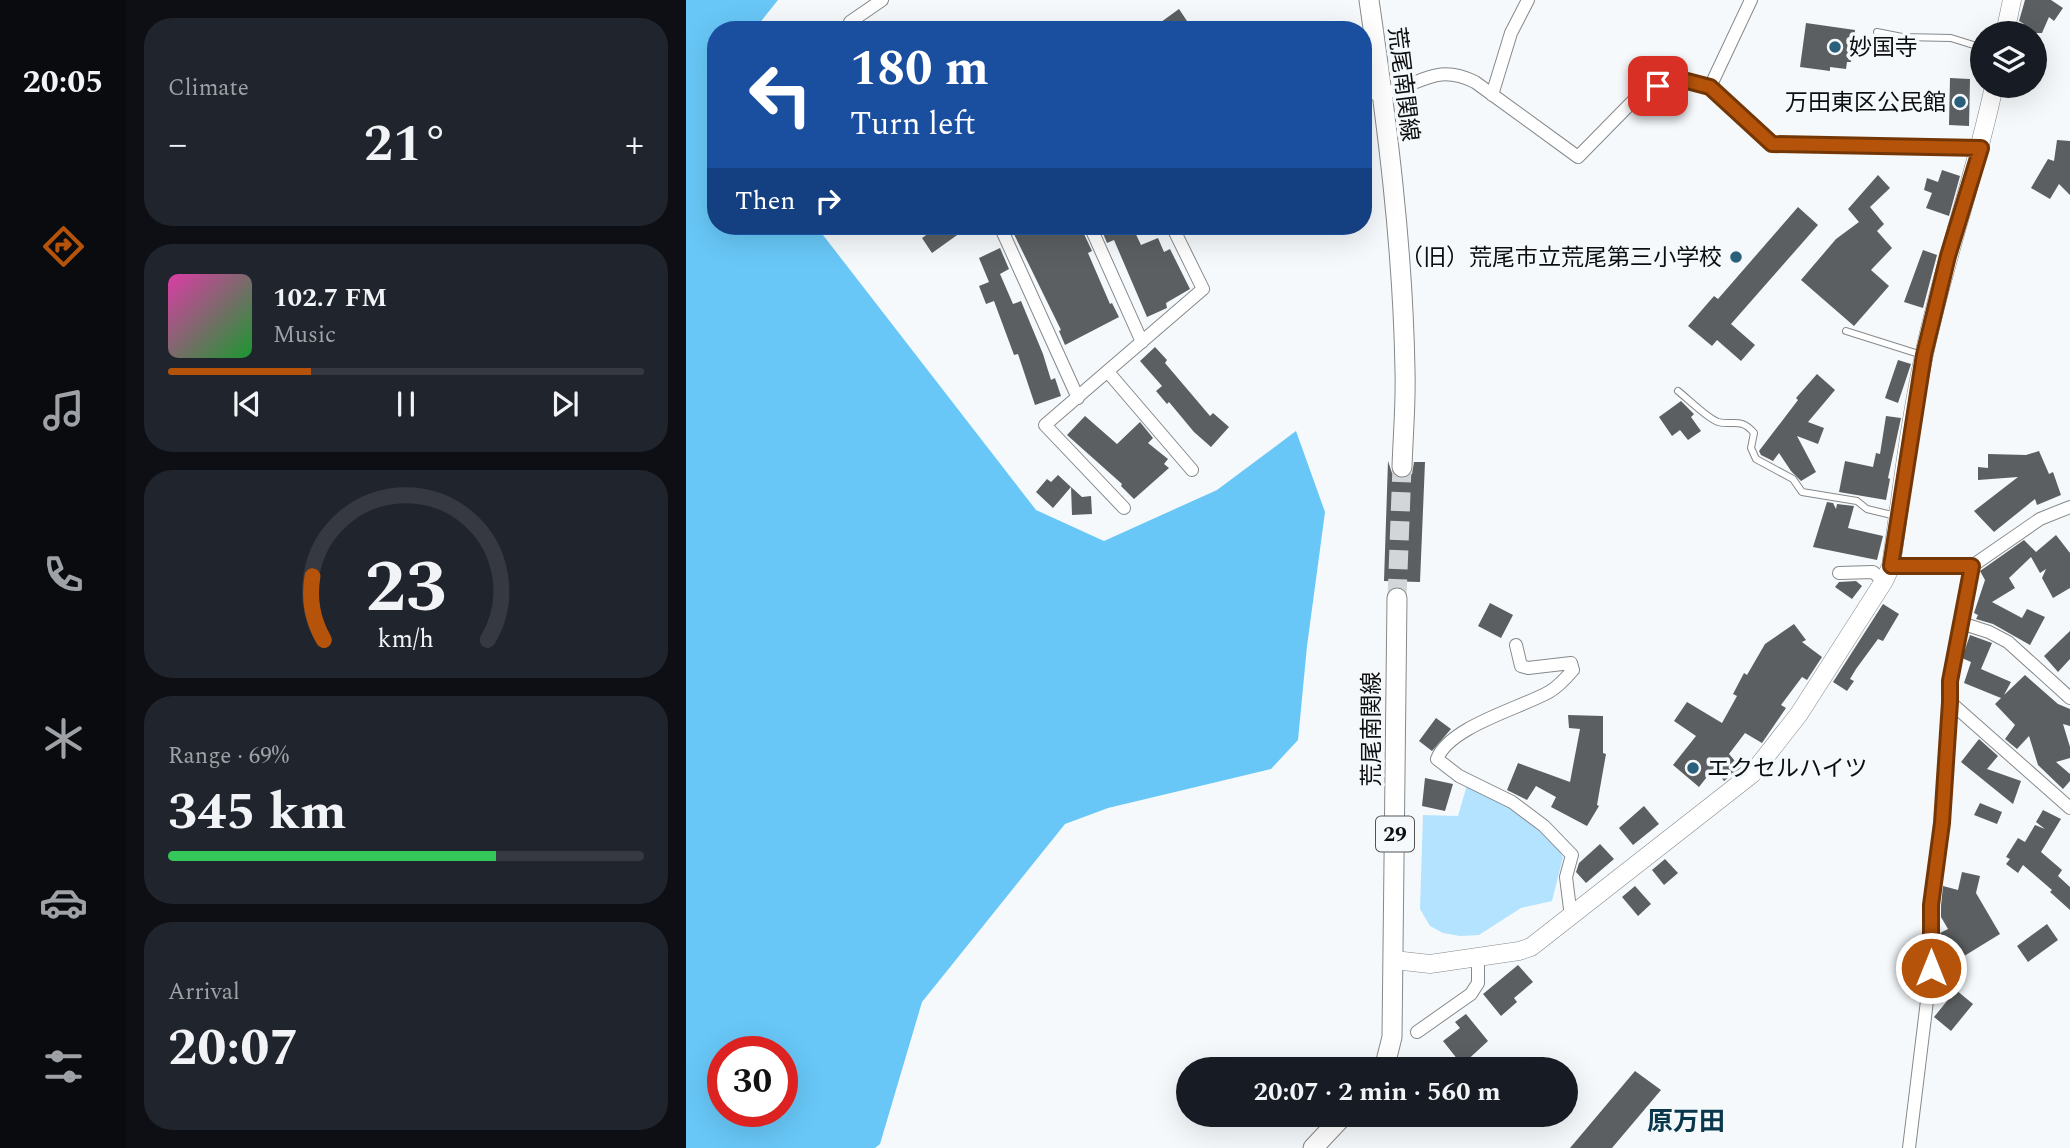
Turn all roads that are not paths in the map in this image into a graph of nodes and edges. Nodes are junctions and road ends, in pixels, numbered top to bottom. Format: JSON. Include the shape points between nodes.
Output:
{"nodes":[{"id":1,"x":882,"y":0,"type":"edge"},
{"id":2,"x":1369,"y":0,"type":"edge"},
{"id":3,"x":1528,"y":0,"type":"edge"},
{"id":4,"x":1751,"y":0,"type":"edge"},
{"id":5,"x":2012,"y":0,"type":"edge"},
{"id":6,"x":851,"y":21,"type":"edge"},
{"id":7,"x":1370,"y":21,"type":"edge"},
{"id":8,"x":2008,"y":21,"type":"edge"},
{"id":9,"x":1877,"y":32,"type":"dead end"},
{"id":10,"x":1970,"y":44,"type":"edge"},
{"id":11,"x":1372,"y":70,"type":"edge"},
{"id":12,"x":1710,"y":87,"type":"junction"},
{"id":13,"x":1373,"y":93,"type":"edge"},
{"id":14,"x":1492,"y":95,"type":"junction"},
{"id":15,"x":1991,"y":98,"type":"edge"},
{"id":16,"x":1981,"y":148,"type":"junction"},
{"id":17,"x":1004,"y":235,"type":"edge"},
{"id":18,"x":1094,"y":235,"type":"edge"},
{"id":19,"x":1176,"y":235,"type":"edge"},
{"id":20,"x":1846,"y":331,"type":"dead end"},
{"id":21,"x":1142,"y":342,"type":"junction"},
{"id":22,"x":1924,"y":355,"type":"junction"},
{"id":23,"x":1108,"y":372,"type":"junction"},
{"id":24,"x":1678,"y":391,"type":"dead end"},
{"id":25,"x":1078,"y":398,"type":"junction"},
{"id":26,"x":1402,"y":467,"type":"tunnel mouth"},
{"id":27,"x":1192,"y":470,"type":"dead end"},
{"id":28,"x":2070,"y":507,"type":"edge"},
{"id":29,"x":1124,"y":508,"type":"dead end"},
{"id":30,"x":1898,"y":516,"type":"junction"},
{"id":31,"x":1966,"y":567,"type":"junction"},
{"id":32,"x":1839,"y":572,"type":"dead end"},
{"id":33,"x":1888,"y":574,"type":"junction"},
{"id":34,"x":1397,"y":598,"type":"tunnel mouth"},
{"id":35,"x":1961,"y":623,"type":"junction"},
{"id":36,"x":1516,"y":645,"type":"dead end"},
{"id":37,"x":2070,"y":698,"type":"edge"},
{"id":38,"x":1950,"y":702,"type":"junction"},
{"id":39,"x":2070,"y":808,"type":"edge"},
{"id":40,"x":1571,"y":917,"type":"junction"},
{"id":41,"x":1478,"y":958,"type":"junction"},
{"id":42,"x":1394,"y":960,"type":"junction"},
{"id":43,"x":1417,"y":1032,"type":"dead end"},
{"id":44,"x":1387,"y":1057,"type":"edge"},
{"id":45,"x":1333,"y":1127,"type":"edge"},
{"id":46,"x":1313,"y":1148,"type":"edge"},
{"id":47,"x":1909,"y":1148,"type":"edge"}],
"edges":[{"from":1,"to":6,"type":"street"},
{"from":2,"to":7,"type":"main road","name":"荒尾南関線"},
{"from":3,"to":14,"type":"street","via":[[1511,33]]},
{"from":4,"to":12,"type":"street"},
{"from":5,"to":8,"type":"street"},
{"from":9,"to":10,"type":"lane"},
{"from":11,"to":13,"type":"main road","name":"荒尾南関線"},
{"from":12,"to":14,"type":"street","via":[[1687,81],[1658,86],[1634,100],[1578,158]]},
{"from":12,"to":16,"type":"street","via":[[1772,144]]},
{"from":13,"to":14,"type":"street","via":[[1438,74],[1458,74]]},
{"from":13,"to":26,"type":"main road","name":"荒尾南関線","via":[[1402,278]]},
{"from":15,"to":16,"type":"street"},
{"from":16,"to":22,"type":"street"},
{"from":17,"to":25,"type":"street"},
{"from":18,"to":21,"type":"street"},
{"from":19,"to":21,"type":"street","via":[[1203,289]]},
{"from":20,"to":22,"type":"lane"},
{"from":21,"to":23,"type":"street"},
{"from":22,"to":30,"type":"street"},
{"from":23,"to":25,"type":"street"},
{"from":23,"to":27,"type":"street"},
{"from":24,"to":30,"type":"lane","via":[[1718,422],[1738,421],[1750,427],[1756,459],[1793,479],[1802,492],[1857,500],[1867,509]]},
{"from":25,"to":29,"type":"street","via":[[1045,425]]},
{"from":28,"to":31,"type":"street","via":[[2040,519]]},
{"from":30,"to":33,"type":"street"},
{"from":31,"to":33,"type":"street","via":[[1918,567]]},
{"from":31,"to":35,"type":"street"},
{"from":32,"to":33,"type":"street"},
{"from":33,"to":40,"type":"street","via":[[1799,714],[1752,774]]},
{"from":34,"to":42,"type":"main road","name":"荒尾南関線","number":"29"},
{"from":35,"to":37,"type":"street","via":[[2008,642]]},
{"from":35,"to":38,"type":"street"},
{"from":36,"to":40,"type":"street","via":[[1521,666],[1571,663],[1573,670],[1552,691],[1455,736],[1437,759],[1459,776],[1512,802],[1572,855],[1566,877]]},
{"from":38,"to":39,"type":"street"},
{"from":38,"to":47,"type":"street","via":[[1931,905],[1930,981]]},
{"from":40,"to":41,"type":"street","via":[[1531,947]]},
{"from":41,"to":42,"type":"street","via":[[1430,964]]},
{"from":41,"to":43,"type":"street","via":[[1478,983],[1471,994]]},
{"from":42,"to":44,"type":"main road","name":"荒尾南関線","number":"29","via":[[1392,1037]]},
{"from":45,"to":46,"type":"main road"}]}
